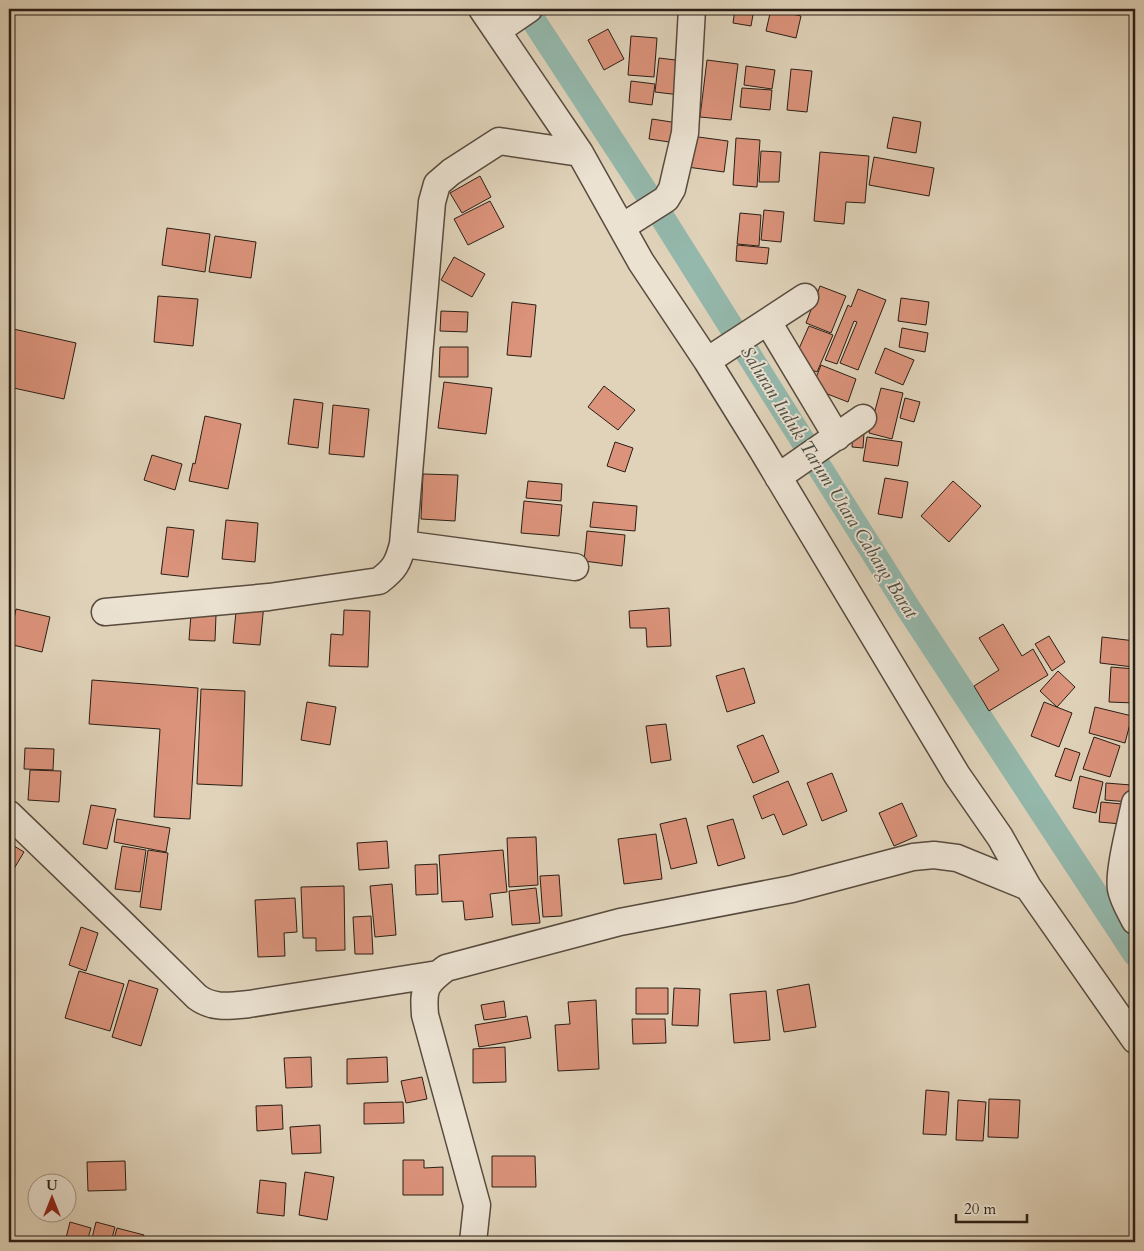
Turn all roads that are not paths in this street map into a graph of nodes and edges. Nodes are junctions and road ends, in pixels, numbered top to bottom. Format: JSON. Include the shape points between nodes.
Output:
{"nodes":[{"id":1,"x":482,"y":9,"type":"edge"},
{"id":2,"x":529,"y":9,"type":"edge"},
{"id":3,"x":692,"y":9,"type":"edge"},
{"id":4,"x":502,"y":27,"type":"junction"},
{"id":5,"x":580,"y":153,"type":"junction"},
{"id":6,"x":628,"y":223,"type":"junction"},
{"id":7,"x":805,"y":297,"type":"dead end"},
{"id":8,"x":765,"y":324,"type":"junction"},
{"id":9,"x":717,"y":354,"type":"junction"},
{"id":10,"x":863,"y":418,"type":"dead end"},
{"id":11,"x":835,"y":438,"type":"junction"},
{"id":12,"x":788,"y":470,"type":"junction"},
{"id":13,"x":403,"y":544,"type":"junction"},
{"id":14,"x":575,"y":567,"type":"dead end"},
{"id":15,"x":105,"y":612,"type":"dead end"},
{"id":16,"x":1135,"y":803,"type":"edge"},
{"id":17,"x":9,"y":814,"type":"edge"},
{"id":18,"x":1028,"y":886,"type":"junction"},
{"id":19,"x":1135,"y":921,"type":"edge"},
{"id":20,"x":438,"y":974,"type":"junction"},
{"id":21,"x":1135,"y":1040,"type":"edge"},
{"id":22,"x":473,"y":1242,"type":"edge"}],
"edges":[{"from":1,"to":4,"type":"street"},
{"from":2,"to":4,"type":"street"},
{"from":3,"to":6,"type":"street","via":[[685,133],[672,189],[666,198]]},
{"from":4,"to":5,"type":"street"},
{"from":5,"to":6,"type":"street"},
{"from":5,"to":13,"type":"street","via":[[499,141],[437,184],[432,202]]},
{"from":6,"to":9,"type":"street","via":[[641,262]]},
{"from":7,"to":8,"type":"street"},
{"from":8,"to":9,"type":"street"},
{"from":8,"to":11,"type":"street"},
{"from":9,"to":12,"type":"street"},
{"from":10,"to":11,"type":"street"},
{"from":11,"to":12,"type":"street"},
{"from":12,"to":18,"type":"street","via":[[957,775],[1000,837]]},
{"from":13,"to":14,"type":"street"},
{"from":13,"to":15,"type":"street","via":[[392,572],[379,581],[269,597]]},
{"from":16,"to":19,"type":"street","via":[[1120,888]]},
{"from":17,"to":20,"type":"street","via":[[197,997],[211,1005],[249,1004]]},
{"from":18,"to":20,"type":"street","via":[[957,858],[913,857],[792,889],[620,922],[446,968]]},
{"from":18,"to":21,"type":"street"},
{"from":20,"to":22,"type":"street","via":[[427,984],[425,1015],[477,1205]]}]}
